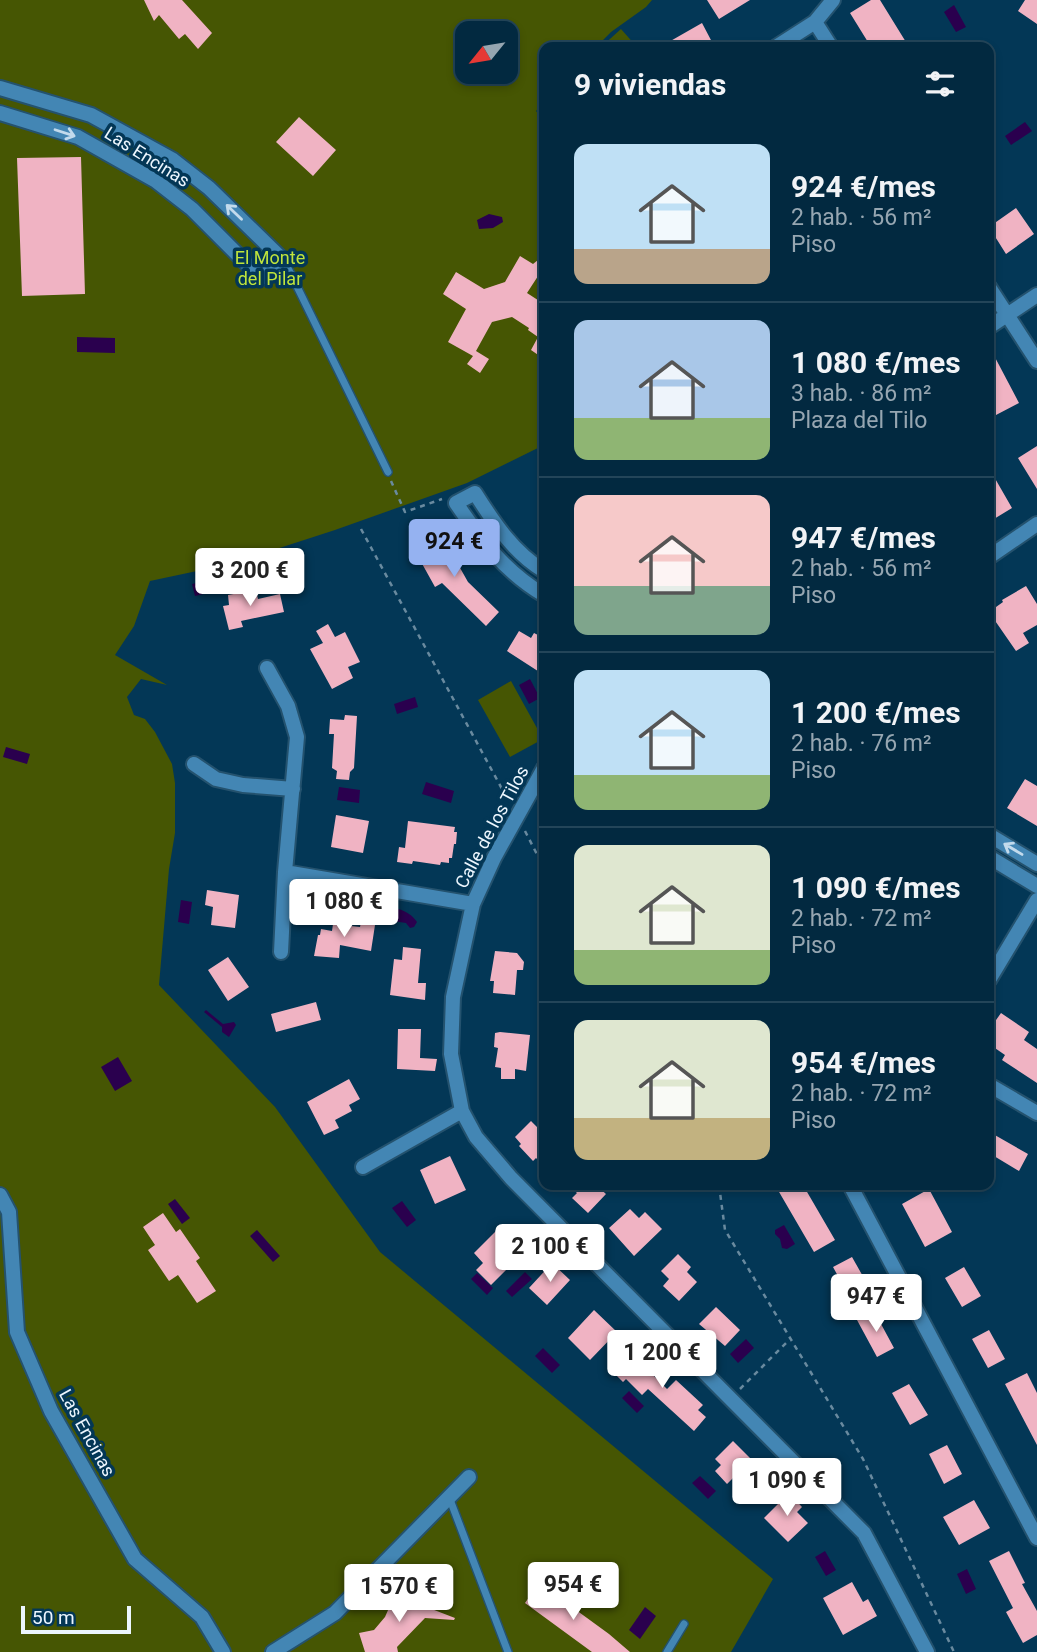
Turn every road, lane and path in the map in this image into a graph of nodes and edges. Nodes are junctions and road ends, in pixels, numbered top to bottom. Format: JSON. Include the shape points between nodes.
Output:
{"nodes":[{"id":1,"x":833,"y":0,"type":"edge"},
{"id":2,"x":815,"y":22,"type":"junction"},
{"id":3,"x":784,"y":42,"type":"edge"},
{"id":4,"x":828,"y":42,"type":"edge"},
{"id":5,"x":0,"y":88,"type":"edge"},
{"id":6,"x":0,"y":113,"type":"edge"},
{"id":7,"x":283,"y":260,"type":"junction"},
{"id":8,"x":994,"y":295,"type":"edge"},
{"id":9,"x":1037,"y":295,"type":"edge"},
{"id":10,"x":1007,"y":315,"type":"junction"},
{"id":11,"x":994,"y":324,"type":"edge"},
{"id":12,"x":1037,"y":360,"type":"edge"},
{"id":13,"x":388,"y":472,"type":"joint"},
{"id":14,"x":456,"y":503,"type":"junction"},
{"id":15,"x":1037,"y":524,"type":"edge"},
{"id":16,"x":361,"y":529,"type":"dead end"},
{"id":17,"x":994,"y":554,"type":"edge"},
{"id":18,"x":539,"y":568,"type":"edge"},
{"id":19,"x":539,"y":592,"type":"edge"},
{"id":20,"x":267,"y":668,"type":"dead end"},
{"id":21,"x":194,"y":764,"type":"dead end"},
{"id":22,"x":539,"y":777,"type":"edge"},
{"id":23,"x":293,"y":789,"type":"junction"},
{"id":24,"x":517,"y":816,"type":"junction"},
{"id":25,"x":994,"y":838,"type":"edge"},
{"id":26,"x":539,"y":858,"type":"edge"},
{"id":27,"x":994,"y":861,"type":"edge"},
{"id":28,"x":1037,"y":864,"type":"edge"},
{"id":29,"x":285,"y":872,"type":"junction"},
{"id":30,"x":1037,"y":886,"type":"edge"},
{"id":31,"x":1037,"y":900,"type":"edge"},
{"id":32,"x":473,"y":904,"type":"junction"},
{"id":33,"x":281,"y":952,"type":"dead end"},
{"id":34,"x":994,"y":972,"type":"edge"},
{"id":35,"x":994,"y":1088,"type":"edge"},
{"id":36,"x":462,"y":1111,"type":"junction"},
{"id":37,"x":1037,"y":1113,"type":"edge"},
{"id":38,"x":363,"y":1167,"type":"dead end"},
{"id":39,"x":720,"y":1190,"type":"edge"},
{"id":40,"x":853,"y":1190,"type":"edge"},
{"id":41,"x":0,"y":1195,"type":"edge"},
{"id":42,"x":790,"y":1339,"type":"junction"},
{"id":43,"x":731,"y":1398,"type":"junction"},
{"id":44,"x":469,"y":1477,"type":"dead end"},
{"id":45,"x":449,"y":1497,"type":"junction"},
{"id":46,"x":1037,"y":1538,"type":"edge"},
{"id":47,"x":684,"y":1624,"type":"dead end"},
{"id":48,"x":223,"y":1652,"type":"edge"},
{"id":49,"x":273,"y":1652,"type":"edge"},
{"id":50,"x":508,"y":1652,"type":"edge"},
{"id":51,"x":667,"y":1652,"type":"edge"},
{"id":52,"x":927,"y":1652,"type":"edge"},
{"id":53,"x":954,"y":1652,"type":"edge"}],
"edges":[{"from":1,"to":2,"type":"street"},
{"from":2,"to":3,"type":"street"},
{"from":2,"to":4,"type":"street"},
{"from":7,"to":5,"type":"street","name":"Las Encinas","one_way":true,"via":[[173,160],[91,115]]},
{"from":6,"to":7,"type":"street","name":"Las Encinas","one_way":true,"via":[[78,137],[156,181],[192,209],[261,278]]},
{"from":7,"to":13,"type":"lane","name":"Las Encinas"},
{"from":8,"to":10,"type":"street"},
{"from":9,"to":10,"type":"street"},
{"from":10,"to":11,"type":"street"},
{"from":10,"to":12,"type":"street"},
{"from":13,"to":14,"type":"path","via":[[405,512],[451,496]]},
{"from":14,"to":18,"type":"street","via":[[475,493],[500,533]]},
{"from":14,"to":19,"type":"street","via":[[485,546]]},
{"from":15,"to":17,"type":"street"},
{"from":16,"to":24,"type":"path"},
{"from":20,"to":23,"type":"street","via":[[288,706],[297,737]]},
{"from":21,"to":23,"type":"street","via":[[216,779]]},
{"from":22,"to":24,"type":"street","name":"Calle de los Tilos"},
{"from":23,"to":29,"type":"street"},
{"from":24,"to":26,"type":"path"},
{"from":24,"to":32,"type":"street","name":"Calle de los Tilos"},
{"from":28,"to":25,"type":"street","one_way":true},
{"from":27,"to":30,"type":"street"},
{"from":29,"to":32,"type":"street"},
{"from":29,"to":33,"type":"street"},
{"from":31,"to":34,"type":"street"},
{"from":32,"to":36,"type":"street","name":"Calle de los Tilos","via":[[453,997],[451,1054]]},
{"from":35,"to":37,"type":"street"},
{"from":36,"to":38,"type":"street"},
{"from":36,"to":43,"type":"street","name":"Calle de los Tilos","via":[[476,1137],[511,1178]]},
{"from":39,"to":42,"type":"path","via":[[725,1230]]},
{"from":40,"to":46,"type":"street"},
{"from":41,"to":48,"type":"street","name":"Las Encinas","via":[[9,1212],[17,1332],[51,1411],[135,1559],[202,1617]]},
{"from":42,"to":43,"type":"path"},
{"from":42,"to":53,"type":"path","via":[[863,1459]]},
{"from":43,"to":52,"type":"street","name":"Calle de los Tilos","via":[[864,1533]]},
{"from":44,"to":45,"type":"street"},
{"from":45,"to":49,"type":"street","via":[[335,1613]]},
{"from":45,"to":50,"type":"lane"},
{"from":47,"to":51,"type":"lane"}]}
